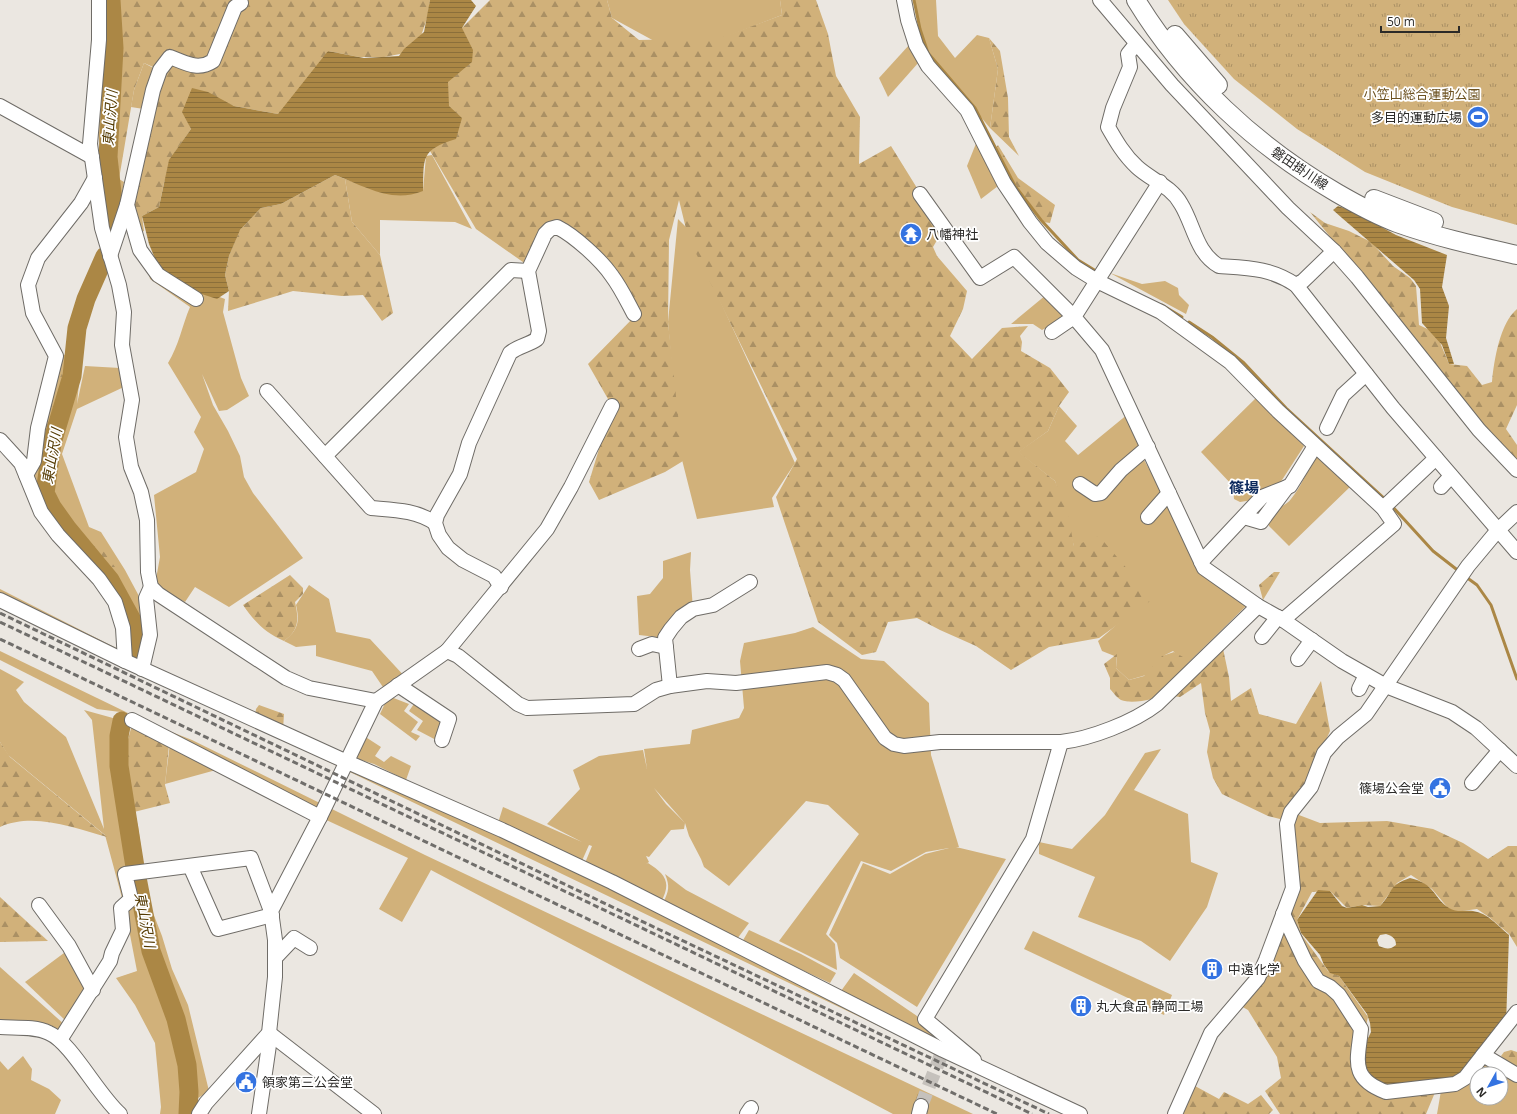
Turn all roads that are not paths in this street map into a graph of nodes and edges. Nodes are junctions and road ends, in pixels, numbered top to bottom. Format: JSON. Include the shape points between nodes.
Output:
{"nodes":[{"id":1,"x":99,"y":0,"type":"edge"},
{"id":2,"x":904,"y":0,"type":"edge"},
{"id":3,"x":1100,"y":0,"type":"edge"},
{"id":4,"x":1136,"y":0,"type":"edge"},
{"id":5,"x":1150,"y":0,"type":"edge"},
{"id":6,"x":241,"y":3,"type":"dead end"},
{"id":7,"x":1136,"y":44,"type":"junction"},
{"id":8,"x":0,"y":106,"type":"edge"},
{"id":9,"x":92,"y":157,"type":"junction"},
{"id":10,"x":95,"y":178,"type":"junction"},
{"id":11,"x":1160,"y":182,"type":"junction"},
{"id":12,"x":920,"y":194,"type":"dead end"},
{"id":13,"x":127,"y":205,"type":"junction"},
{"id":14,"x":1517,"y":242,"type":"edge"},
{"id":15,"x":1334,"y":251,"type":"junction"},
{"id":16,"x":1517,"y":255,"type":"edge"},
{"id":17,"x":110,"y":256,"type":"junction"},
{"id":18,"x":528,"y":271,"type":"junction"},
{"id":19,"x":1097,"y":281,"type":"junction"},
{"id":20,"x":1296,"y":285,"type":"junction"},
{"id":21,"x":196,"y":299,"type":"dead end"},
{"id":22,"x":634,"y":314,"type":"dead end"},
{"id":23,"x":1074,"y":317,"type":"junction"},
{"id":24,"x":1052,"y":332,"type":"dead end"},
{"id":25,"x":1366,"y":374,"type":"junction"},
{"id":26,"x":267,"y":391,"type":"dead end"},
{"id":27,"x":612,"y":406,"type":"dead end"},
{"id":28,"x":1327,"y":428,"type":"dead end"},
{"id":29,"x":0,"y":440,"type":"edge"},
{"id":30,"x":1315,"y":446,"type":"junction"},
{"id":31,"x":1148,"y":447,"type":"junction"},
{"id":32,"x":325,"y":456,"type":"junction"},
{"id":33,"x":1436,"y":458,"type":"junction"},
{"id":34,"x":1517,"y":470,"type":"edge"},
{"id":35,"x":26,"y":475,"type":"junction"},
{"id":36,"x":1451,"y":476,"type":"junction"},
{"id":37,"x":1080,"y":484,"type":"dead end"},
{"id":38,"x":1440,"y":487,"type":"dead end"},
{"id":39,"x":1169,"y":493,"type":"junction"},
{"id":40,"x":1383,"y":508,"type":"junction"},
{"id":41,"x":1517,"y":512,"type":"edge"},
{"id":42,"x":1148,"y":517,"type":"dead end"},
{"id":43,"x":435,"y":523,"type":"junction"},
{"id":44,"x":1498,"y":530,"type":"junction"},
{"id":45,"x":1517,"y":552,"type":"edge"},
{"id":46,"x":1202,"y":562,"type":"junction"},
{"id":47,"x":750,"y":582,"type":"dead end"},
{"id":48,"x":151,"y":587,"type":"junction"},
{"id":49,"x":501,"y":587,"type":"junction"},
{"id":50,"x":0,"y":600,"type":"edge"},
{"id":51,"x":1258,"y":606,"type":"junction"},
{"id":52,"x":1280,"y":618,"type":"junction"},
{"id":53,"x":1262,"y":637,"type":"dead end"},
{"id":54,"x":1312,"y":640,"type":"junction"},
{"id":55,"x":666,"y":647,"type":"junction"},
{"id":56,"x":639,"y":649,"type":"dead end"},
{"id":57,"x":447,"y":651,"type":"junction"},
{"id":58,"x":1298,"y":659,"type":"dead end"},
{"id":59,"x":125,"y":661,"type":"junction"},
{"id":60,"x":142,"y":669,"type":"junction"},
{"id":61,"x":1366,"y":675,"type":"junction"},
{"id":62,"x":398,"y":685,"type":"junction"},
{"id":63,"x":670,"y":686,"type":"junction"},
{"id":64,"x":1386,"y":686,"type":"junction"},
{"id":65,"x":1359,"y":689,"type":"dead end"},
{"id":66,"x":376,"y":701,"type":"junction"},
{"id":67,"x":132,"y":720,"type":"dead end"},
{"id":68,"x":442,"y":740,"type":"dead end"},
{"id":69,"x":1061,"y":742,"type":"junction"},
{"id":70,"x":1500,"y":750,"type":"junction"},
{"id":71,"x":345,"y":761,"type":"junction"},
{"id":72,"x":1517,"y":766,"type":"edge"},
{"id":73,"x":1472,"y":783,"type":"dead end"},
{"id":74,"x":320,"y":817,"type":"junction"},
{"id":75,"x":190,"y":866,"type":"junction"},
{"id":76,"x":39,"y":905,"type":"dead end"},
{"id":77,"x":271,"y":913,"type":"junction"},
{"id":78,"x":1283,"y":914,"type":"junction"},
{"id":79,"x":310,"y":948,"type":"dead end"},
{"id":80,"x":275,"y":958,"type":"junction"},
{"id":81,"x":93,"y":990,"type":"junction"},
{"id":82,"x":1517,"y":1012,"type":"edge"},
{"id":83,"x":0,"y":1027,"type":"edge"},
{"id":84,"x":268,"y":1033,"type":"junction"},
{"id":85,"x":60,"y":1040,"type":"junction"},
{"id":86,"x":1483,"y":1055,"type":"junction"},
{"id":87,"x":985,"y":1070,"type":"junction"},
{"id":88,"x":1517,"y":1075,"type":"edge"},
{"id":89,"x":120,"y":1114,"type":"edge"},
{"id":90,"x":199,"y":1114,"type":"edge"},
{"id":91,"x":259,"y":1114,"type":"edge"},
{"id":92,"x":374,"y":1114,"type":"edge"},
{"id":93,"x":1080,"y":1114,"type":"edge"},
{"id":94,"x":1175,"y":1114,"type":"edge"}],
"edges":[{"from":1,"to":9,"type":"street","via":[[99,40],[90,144]]},
{"from":2,"to":19,"type":"street","via":[[916,45],[928,66],[967,110],[1004,183],[1030,222],[1047,243],[1076,268]]},
{"from":3,"to":7,"type":"street"},
{"from":4,"to":16,"type":"main road","name":"磐田掛川線","via":[[1183,64],[1212,96],[1294,166],[1346,198],[1396,222],[1468,244]]},
{"from":5,"to":14,"type":"main road","name":"磐田掛川線","via":[[1219,86],[1249,115],[1299,155],[1364,194],[1399,210]]},
{"from":6,"to":13,"type":"street","via":[[235,7],[213,61],[207,65],[192,67],[170,57],[160,70],[153,90]]},
{"from":7,"to":11,"type":"street","via":[[1128,54],[1130,67],[1108,127],[1118,146],[1137,167]]},
{"from":7,"to":15,"type":"street","via":[[1288,208]]},
{"from":8,"to":9,"type":"street"},
{"from":9,"to":10,"type":"street"},
{"from":10,"to":17,"type":"street","via":[[102,228]]},
{"from":10,"to":35,"type":"street","via":[[81,203],[38,258],[28,285],[33,313],[56,356],[38,428],[34,461]]},
{"from":11,"to":19,"type":"street"},
{"from":11,"to":20,"type":"street","via":[[1181,204],[1196,240],[1214,263],[1219,266],[1261,269],[1283,276]]},
{"from":12,"to":23,"type":"street","via":[[980,278],[1014,257]]},
{"from":13,"to":17,"type":"street"},
{"from":13,"to":21,"type":"street","via":[[140,250],[158,275]]},
{"from":15,"to":20,"type":"street"},
{"from":15,"to":34,"type":"street","via":[[1479,430]]},
{"from":17,"to":48,"type":"street","via":[[124,312],[122,345],[132,400],[126,437],[131,467],[141,492],[147,520],[148,572]]},
{"from":18,"to":22,"type":"street","via":[[545,234],[557,227],[566,232],[613,276]]},
{"from":18,"to":32,"type":"street","via":[[511,270]]},
{"from":18,"to":43,"type":"street","via":[[539,331],[537,339],[510,353],[469,443],[460,474],[436,515]]},
{"from":19,"to":23,"type":"street"},
{"from":19,"to":30,"type":"street","via":[[1161,312],[1198,337],[1230,362]]},
{"from":20,"to":25,"type":"street"},
{"from":23,"to":24,"type":"street"},
{"from":23,"to":31,"type":"street","via":[[1102,350]]},
{"from":25,"to":28,"type":"street","via":[[1343,395]]},
{"from":25,"to":33,"type":"street"},
{"from":26,"to":32,"type":"street"},
{"from":27,"to":49,"type":"street","via":[[548,529]]},
{"from":29,"to":35,"type":"street","via":[[21,463]]},
{"from":30,"to":40,"type":"street"},
{"from":30,"to":46,"type":"street","via":[[1290,486],[1262,497]]},
{"from":31,"to":37,"type":"street","via":[[1121,470],[1101,493],[1095,494]]},
{"from":31,"to":39,"type":"street"},
{"from":32,"to":43,"type":"street","via":[[372,508],[410,512],[425,516]]},
{"from":33,"to":36,"type":"street"},
{"from":33,"to":40,"type":"street"},
{"from":35,"to":59,"type":"street","via":[[40,512],[100,579],[115,602],[123,628]]},
{"from":36,"to":38,"type":"street"},
{"from":36,"to":44,"type":"street"},
{"from":39,"to":42,"type":"street"},
{"from":39,"to":46,"type":"street"},
{"from":40,"to":52,"type":"street","via":[[1394,524]]},
{"from":41,"to":44,"type":"street"},
{"from":43,"to":49,"type":"street","via":[[448,548],[463,560],[494,576]]},
{"from":44,"to":45,"type":"street"},
{"from":44,"to":64,"type":"street","via":[[1459,578]]},
{"from":46,"to":51,"type":"street","via":[[1204,568],[1215,577]]},
{"from":47,"to":55,"type":"street","via":[[713,605],[693,609],[680,617],[665,638]]},
{"from":48,"to":60,"type":"street","via":[[146,598],[150,635]]},
{"from":48,"to":66,"type":"street","via":[[286,678],[309,688]]},
{"from":49,"to":57,"type":"street"},
{"from":50,"to":59,"type":"street"},
{"from":51,"to":52,"type":"street"},
{"from":51,"to":69,"type":"street","via":[[1158,704],[1144,714],[1080,740]]},
{"from":52,"to":53,"type":"street"},
{"from":52,"to":54,"type":"street"},
{"from":54,"to":58,"type":"street"},
{"from":54,"to":61,"type":"street"},
{"from":55,"to":56,"type":"street","via":[[652,644]]},
{"from":55,"to":63,"type":"street"},
{"from":57,"to":62,"type":"street"},
{"from":57,"to":63,"type":"street","via":[[458,656],[518,704],[527,708],[634,704],[656,690]]},
{"from":59,"to":60,"type":"street"},
{"from":60,"to":71,"type":"street"},
{"from":61,"to":64,"type":"street"},
{"from":61,"to":65,"type":"street"},
{"from":62,"to":66,"type":"street"},
{"from":62,"to":68,"type":"street","via":[[449,719]]},
{"from":63,"to":69,"type":"street","via":[[707,681],[736,683],[826,672],[844,680],[885,738],[894,744],[904,746],[940,742]]},
{"from":64,"to":70,"type":"street","via":[[1452,712],[1476,728]]},
{"from":64,"to":78,"type":"street","via":[[1366,714],[1338,737],[1324,753],[1311,787],[1291,812],[1287,824],[1292,888]]},
{"from":66,"to":71,"type":"street"},
{"from":67,"to":74,"type":"street"},
{"from":69,"to":87,"type":"street","via":[[1033,839],[925,1019]]},
{"from":70,"to":72,"type":"street"},
{"from":70,"to":73,"type":"street"},
{"from":71,"to":74,"type":"street"},
{"from":71,"to":87,"type":"street","via":[[502,830],[605,879]]},
{"from":74,"to":77,"type":"street"},
{"from":75,"to":77,"type":"street","via":[[251,858]]},
{"from":75,"to":77,"type":"street","via":[[218,929]]},
{"from":75,"to":81,"type":"street","via":[[125,874],[131,899],[121,908],[123,930],[110,961]]},
{"from":76,"to":81,"type":"street","via":[[69,946]]},
{"from":77,"to":80,"type":"street"},
{"from":78,"to":86,"type":"street","via":[[1305,961],[1318,981],[1339,995],[1361,1029],[1357,1059],[1359,1072],[1367,1083],[1386,1092],[1455,1084],[1465,1078]]},
{"from":78,"to":94,"type":"street","via":[[1258,978],[1211,1033]]},
{"from":79,"to":80,"type":"street","via":[[294,938]]},
{"from":80,"to":84,"type":"street"},
{"from":81,"to":85,"type":"street"},
{"from":82,"to":86,"type":"street"},
{"from":83,"to":85,"type":"street","via":[[49,1032]]},
{"from":84,"to":90,"type":"street"},
{"from":84,"to":91,"type":"street","via":[[269,1045]]},
{"from":84,"to":92,"type":"street"},
{"from":85,"to":89,"type":"street","via":[[109,1104]]},
{"from":86,"to":88,"type":"street"},
{"from":87,"to":93,"type":"street"}]}
